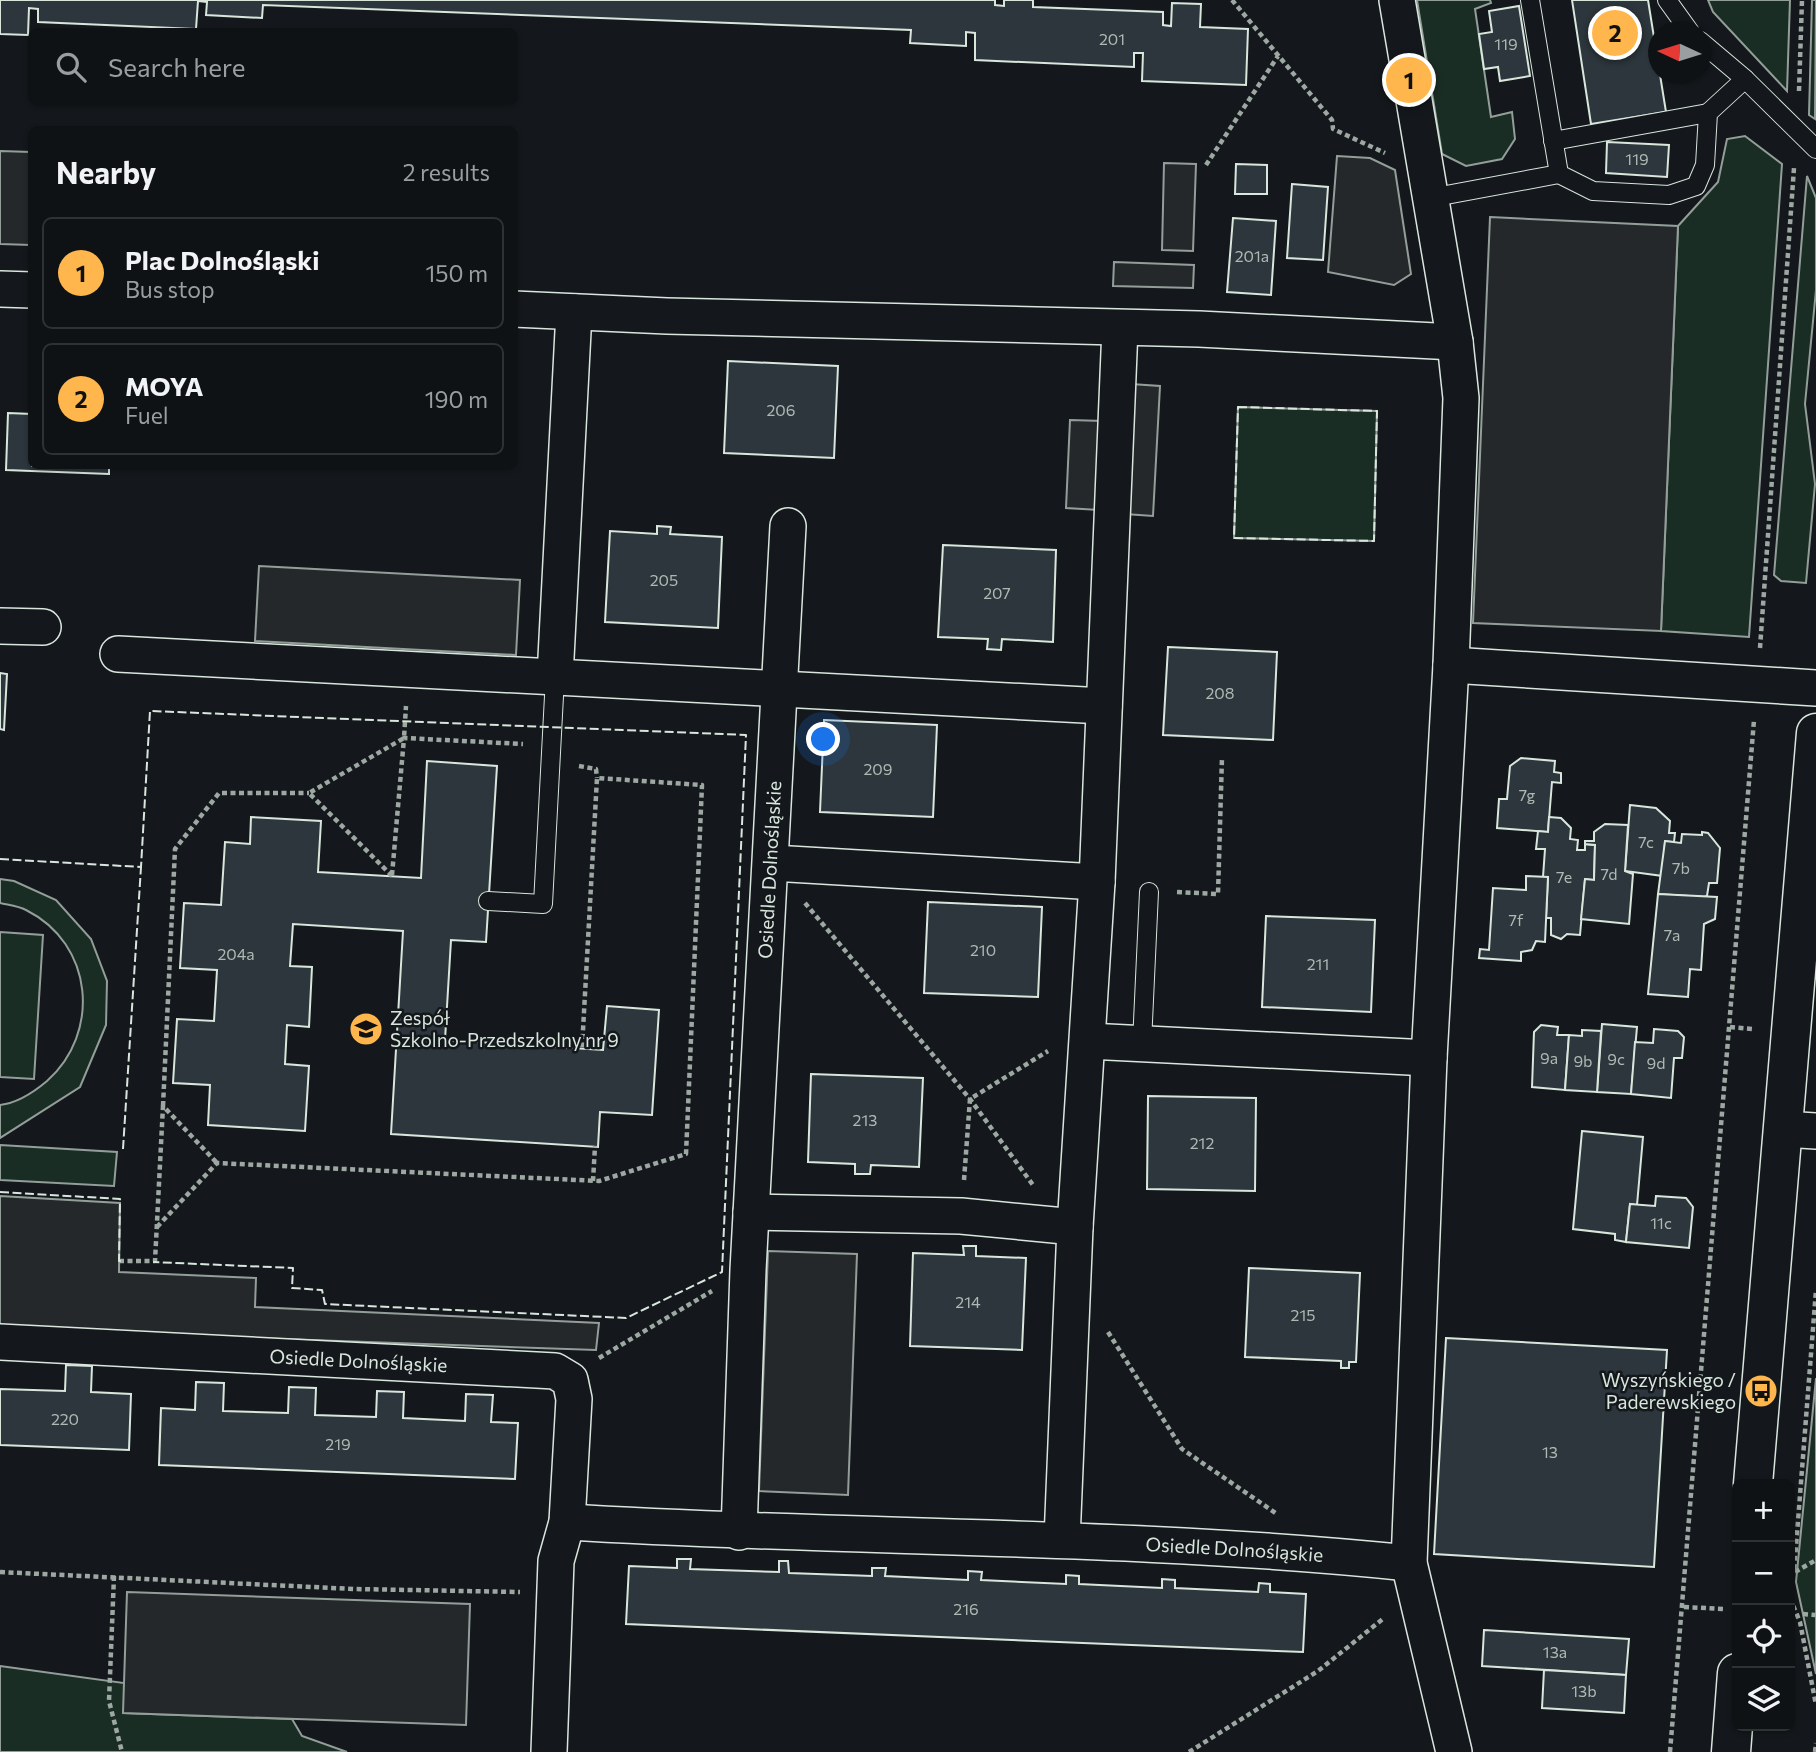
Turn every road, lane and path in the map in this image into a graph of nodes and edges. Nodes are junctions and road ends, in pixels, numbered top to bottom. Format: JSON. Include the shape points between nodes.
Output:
{"nodes":[{"id":1,"x":1231,"y":0,"type":"edge"},
{"id":2,"x":1397,"y":0,"type":"edge"},
{"id":3,"x":1530,"y":0,"type":"edge"},
{"id":4,"x":1667,"y":0,"type":"edge"},
{"id":5,"x":1802,"y":0,"type":"edge"},
{"id":6,"x":1682,"y":21,"type":"edge"},
{"id":7,"x":1711,"y":50,"type":"edge"},
{"id":8,"x":1278,"y":56,"type":"junction"},
{"id":9,"x":1745,"y":79,"type":"junction"},
{"id":10,"x":1798,"y":99,"type":"dead end"},
{"id":11,"x":1708,"y":113,"type":"junction"},
{"id":12,"x":1553,"y":141,"type":"junction"},
{"id":13,"x":1816,"y":149,"type":"edge"},
{"id":14,"x":1396,"y":158,"type":"dead end"},
{"id":15,"x":1206,"y":164,"type":"dead end"},
{"id":16,"x":1794,"y":165,"type":"dead end"},
{"id":17,"x":1559,"y":174,"type":"junction"},
{"id":18,"x":1430,"y":198,"type":"junction"},
{"id":19,"x":0,"y":289,"type":"edge"},
{"id":20,"x":28,"y":290,"type":"edge"},
{"id":21,"x":518,"y":309,"type":"edge"},
{"id":22,"x":573,"y":312,"type":"junction"},
{"id":23,"x":1120,"y":328,"type":"junction"},
{"id":24,"x":1455,"y":342,"type":"junction"},
{"id":25,"x":788,"y":526,"type":"dead end"},
{"id":26,"x":0,"y":626,"type":"edge"},
{"id":27,"x":43,"y":627,"type":"dead end"},
{"id":28,"x":118,"y":654,"type":"dead end"},
{"id":29,"x":1759,"y":654,"type":"dead end"},
{"id":30,"x":1451,"y":665,"type":"junction"},
{"id":31,"x":555,"y":677,"type":"junction"},
{"id":32,"x":1816,"y":688,"type":"edge"},
{"id":33,"x":781,"y":690,"type":"junction"},
{"id":34,"x":1104,"y":706,"type":"junction"},
{"id":35,"x":1754,"y":710,"type":"dead end"},
{"id":36,"x":1816,"y":733,"type":"edge"},
{"id":37,"x":404,"y":738,"type":"junction"},
{"id":38,"x":551,"y":746,"type":"junction"},
{"id":39,"x":1222,"y":757,"type":"dead end"},
{"id":40,"x":309,"y":793,"type":"junction"},
{"id":41,"x":772,"y":863,"type":"junction"},
{"id":42,"x":1097,"y":882,"type":"junction"},
{"id":43,"x":1149,"y":892,"type":"joint"},
{"id":44,"x":488,"y":901,"type":"dead end"},
{"id":45,"x":1088,"y":1041,"type":"junction"},
{"id":46,"x":1142,"y":1043,"type":"junction"},
{"id":47,"x":582,"y":1048,"type":"dead end"},
{"id":48,"x":1429,"y":1058,"type":"junction"},
{"id":49,"x":970,"y":1099,"type":"junction"},
{"id":50,"x":163,"y":1106,"type":"junction"},
{"id":51,"x":1800,"y":1130,"type":"edge"},
{"id":52,"x":595,"y":1146,"type":"dead end"},
{"id":53,"x":217,"y":1163,"type":"junction"},
{"id":54,"x":593,"y":1181,"type":"junction"},
{"id":55,"x":751,"y":1212,"type":"junction"},
{"id":56,"x":961,"y":1216,"type":"junction"},
{"id":57,"x":1068,"y":1226,"type":"junction"},
{"id":58,"x":157,"y":1227,"type":"junction"},
{"id":59,"x":118,"y":1261,"type":"dead end"},
{"id":60,"x":748,"y":1270,"type":"junction"},
{"id":61,"x":1073,"y":1277,"type":"junction"},
{"id":62,"x":1816,"y":1290,"type":"edge"},
{"id":63,"x":0,"y":1342,"type":"edge"},
{"id":64,"x":570,"y":1380,"type":"junction"},
{"id":65,"x":1754,"y":1479,"type":"edge"},
{"id":66,"x":1282,"y":1518,"type":"dead end"},
{"id":67,"x":567,"y":1522,"type":"junction"},
{"id":68,"x":739,"y":1532,"type":"junction"},
{"id":69,"x":1062,"y":1540,"type":"junction"},
{"id":70,"x":1795,"y":1542,"type":"edge"},
{"id":71,"x":1816,"y":1560,"type":"edge"},
{"id":72,"x":1409,"y":1563,"type":"junction"},
{"id":73,"x":0,"y":1572,"type":"edge"},
{"id":74,"x":1795,"y":1572,"type":"edge"},
{"id":75,"x":114,"y":1576,"type":"junction"},
{"id":76,"x":555,"y":1592,"type":"junction"},
{"id":77,"x":1793,"y":1605,"type":"edge"},
{"id":78,"x":1684,"y":1607,"type":"junction"},
{"id":79,"x":1725,"y":1609,"type":"dead end"},
{"id":80,"x":1803,"y":1614,"type":"dead end"},
{"id":81,"x":1816,"y":1615,"type":"edge"},
{"id":82,"x":1386,"y":1616,"type":"dead end"},
{"id":83,"x":1816,"y":1705,"type":"edge"},
{"id":84,"x":1733,"y":1731,"type":"edge"},
{"id":85,"x":1816,"y":1743,"type":"edge"},
{"id":86,"x":122,"y":1752,"type":"edge"},
{"id":87,"x":549,"y":1752,"type":"edge"},
{"id":88,"x":1189,"y":1752,"type":"edge"},
{"id":89,"x":1454,"y":1752,"type":"edge"},
{"id":90,"x":1670,"y":1752,"type":"edge"},
{"id":91,"x":1731,"y":1752,"type":"edge"},
{"id":92,"x":1815,"y":1752,"type":"edge"}],
"edges":[{"from":1,"to":8,"type":"path"},
{"from":2,"to":18,"type":"street"},
{"from":3,"to":12,"type":"lane"},
{"from":4,"to":6,"type":"lane"},
{"from":5,"to":10,"type":"path"},
{"from":7,"to":9,"type":"lane"},
{"from":8,"to":14,"type":"path","via":[[1332,120],[1333,129]]},
{"from":8,"to":15,"type":"path"},
{"from":9,"to":11,"type":"lane"},
{"from":9,"to":13,"type":"lane"},
{"from":11,"to":12,"type":"lane"},
{"from":11,"to":17,"type":"lane","via":[[1705,165],[1696,186],[1669,195],[1592,191]]},
{"from":12,"to":17,"type":"lane"},
{"from":16,"to":29,"type":"path"},
{"from":17,"to":18,"type":"lane"},
{"from":18,"to":24,"type":"street"},
{"from":19,"to":20,"type":"street"},
{"from":21,"to":22,"type":"street"},
{"from":22,"to":23,"type":"street"},
{"from":22,"to":31,"type":"street"},
{"from":23,"to":24,"type":"street"},
{"from":23,"to":34,"type":"street"},
{"from":24,"to":30,"type":"street","via":[[1461,398]]},
{"from":25,"to":33,"type":"street","name":"Osiedle Dolnośląskie"},
{"from":26,"to":27,"type":"street"},
{"from":28,"to":31,"type":"street"},
{"from":30,"to":32,"type":"street"},
{"from":30,"to":48,"type":"street"},
{"from":31,"to":33,"type":"street"},
{"from":31,"to":38,"type":"lane"},
{"from":33,"to":34,"type":"street"},
{"from":33,"to":41,"type":"street","name":"Osiedle Dolnośląskie"},
{"from":34,"to":42,"type":"street"},
{"from":35,"to":78,"type":"path"},
{"from":36,"to":51,"type":"street"},
{"from":37,"to":38,"type":"path"},
{"from":37,"to":40,"type":"path"},
{"from":37,"to":40,"type":"path","via":[[392,876]]},
{"from":38,"to":44,"type":"lane","via":[[543,904]]},
{"from":39,"to":43,"type":"path","via":[[1218,894]]},
{"from":40,"to":50,"type":"path","via":[[219,793],[175,849]]},
{"from":41,"to":42,"type":"street"},
{"from":41,"to":49,"type":"path"},
{"from":41,"to":55,"type":"street","name":"Osiedle Dolnośląskie"},
{"from":42,"to":45,"type":"street"},
{"from":43,"to":46,"type":"lane"},
{"from":45,"to":46,"type":"street"},
{"from":45,"to":49,"type":"path","via":[[1071,1037]]},
{"from":45,"to":57,"type":"street"},
{"from":46,"to":48,"type":"street"},
{"from":47,"to":54,"type":"path","via":[[597,778],[702,785],[686,1154]]},
{"from":48,"to":72,"type":"street"},
{"from":49,"to":56,"type":"path"},
{"from":49,"to":57,"type":"path"},
{"from":50,"to":53,"type":"path"},
{"from":50,"to":58,"type":"path"},
{"from":51,"to":65,"type":"street"},
{"from":52,"to":54,"type":"path"},
{"from":53,"to":54,"type":"path"},
{"from":53,"to":58,"type":"path"},
{"from":55,"to":56,"type":"street"},
{"from":55,"to":60,"type":"street","name":"Osiedle Dolnośląskie"},
{"from":56,"to":57,"type":"street"},
{"from":57,"to":61,"type":"street"},
{"from":58,"to":59,"type":"path","via":[[155,1261]]},
{"from":60,"to":64,"type":"path","via":[[606,1352]]},
{"from":60,"to":68,"type":"street","name":"Osiedle Dolnośląskie"},
{"from":61,"to":66,"type":"path","via":[[1182,1449]]},
{"from":61,"to":69,"type":"street"},
{"from":62,"to":70,"type":"path"},
{"from":63,"to":64,"type":"street","name":"Osiedle Dolnośląskie","via":[[555,1371]]},
{"from":64,"to":67,"type":"street","via":[[574,1399]]},
{"from":67,"to":68,"type":"street","name":"Osiedle Dolnośląskie"},
{"from":67,"to":76,"type":"street","via":[[556,1561]]},
{"from":68,"to":69,"type":"street","name":"Osiedle Dolnośląskie"},
{"from":69,"to":72,"type":"street","name":"Osiedle Dolnośląskie"},
{"from":71,"to":74,"type":"path"},
{"from":72,"to":89,"type":"street"},
{"from":73,"to":75,"type":"path"},
{"from":75,"to":76,"type":"path","via":[[354,1589]]},
{"from":75,"to":86,"type":"path","via":[[109,1701]]},
{"from":76,"to":87,"type":"street"},
{"from":77,"to":83,"type":"path"},
{"from":78,"to":79,"type":"path"},
{"from":78,"to":90,"type":"path"},
{"from":80,"to":81,"type":"path"},
{"from":82,"to":88,"type":"path","via":[[1318,1671]]},
{"from":84,"to":91,"type":"street"},
{"from":85,"to":92,"type":"path"}]}
